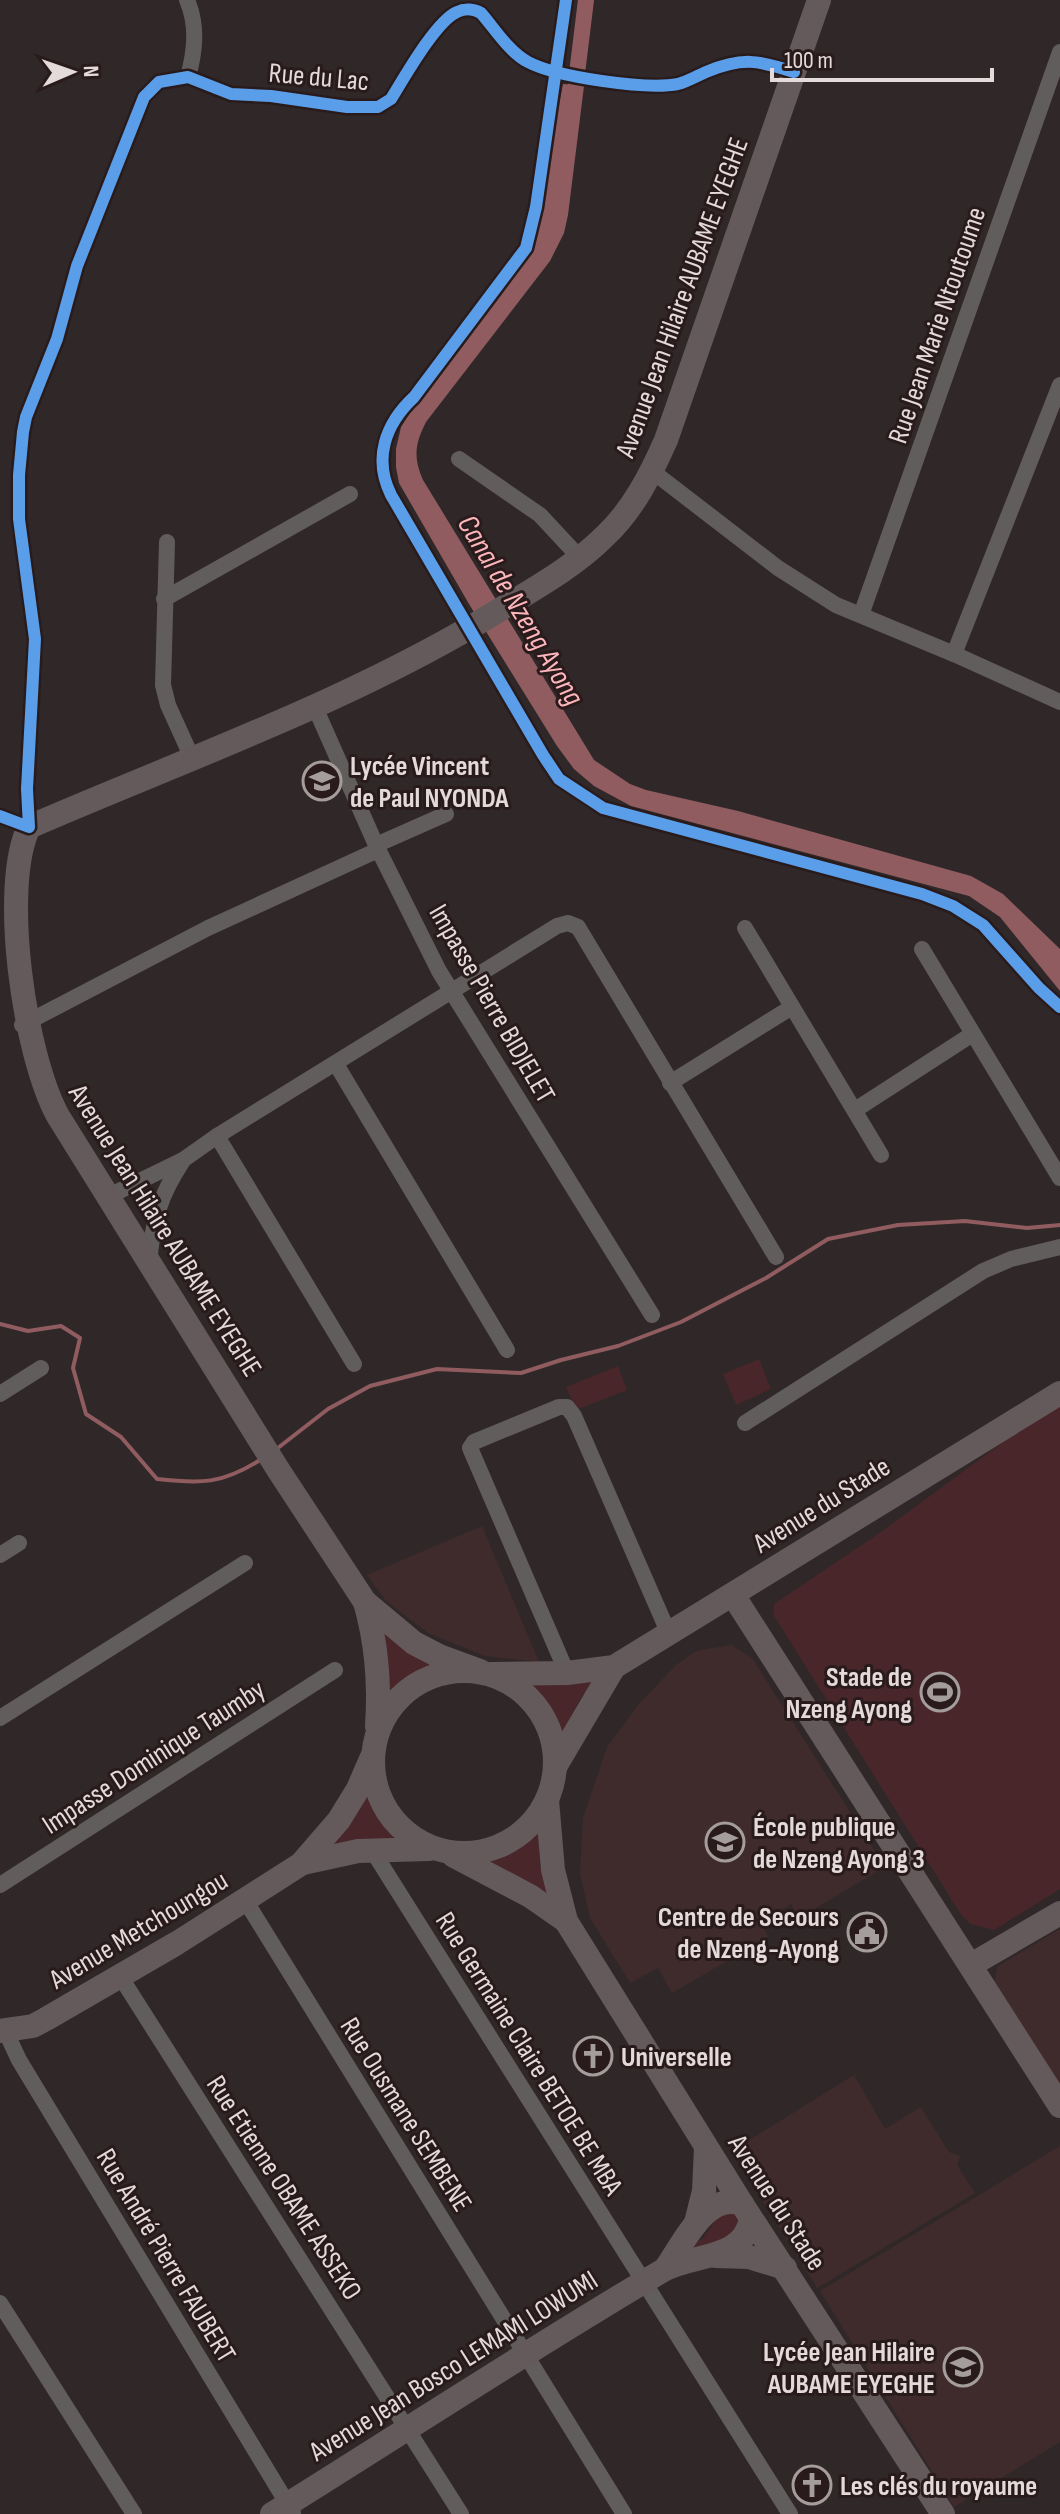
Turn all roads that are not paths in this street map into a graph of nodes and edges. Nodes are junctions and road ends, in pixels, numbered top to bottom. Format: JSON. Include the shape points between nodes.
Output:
{"nodes":[{"id":1,"x":187,"y":0,"type":"edge"},
{"id":2,"x":566,"y":0,"type":"edge"},
{"id":3,"x":819,"y":0,"type":"edge"},
{"id":4,"x":1060,"y":52,"type":"edge"},
{"id":5,"x":794,"y":72,"type":"junction"},
{"id":6,"x":562,"y":74,"type":"junction"},
{"id":7,"x":188,"y":77,"type":"junction"},
{"id":8,"x":1060,"y":385,"type":"edge"},
{"id":9,"x":459,"y":459,"type":"dead end"},
{"id":10,"x":652,"y":471,"type":"junction"},
{"id":11,"x":350,"y":494,"type":"dead end"},
{"id":12,"x":167,"y":542,"type":"dead end"},
{"id":13,"x":580,"y":558,"type":"junction"},
{"id":14,"x":164,"y":599,"type":"junction"},
{"id":15,"x":861,"y":615,"type":"junction"},
{"id":16,"x":473,"y":626,"type":"junction"},
{"id":17,"x":954,"y":654,"type":"junction"},
{"id":18,"x":1060,"y":702,"type":"edge"},
{"id":19,"x":314,"y":705,"type":"junction"},
{"id":20,"x":192,"y":758,"type":"junction"},
{"id":21,"x":446,"y":814,"type":"dead end"},
{"id":22,"x":0,"y":816,"type":"edge"},
{"id":23,"x":29,"y":827,"type":"junction"},
{"id":24,"x":377,"y":847,"type":"junction"},
{"id":25,"x":745,"y":928,"type":"dead end"},
{"id":26,"x":922,"y":949,"type":"dead end"},
{"id":27,"x":4,"y":959,"type":"edge"},
{"id":28,"x":451,"y":993,"type":"junction"},
{"id":29,"x":792,"y":1007,"type":"junction"},
{"id":30,"x":1060,"y":1007,"type":"edge"},
{"id":31,"x":22,"y":1025,"type":"junction"},
{"id":32,"x":971,"y":1035,"type":"junction"},
{"id":33,"x":336,"y":1064,"type":"junction"},
{"id":34,"x":670,"y":1083,"type":"junction"},
{"id":35,"x":855,"y":1110,"type":"junction"},
{"id":36,"x":217,"y":1136,"type":"junction"},
{"id":37,"x":881,"y":1155,"type":"dead end"},
{"id":38,"x":183,"y":1160,"type":"junction"},
{"id":39,"x":1060,"y":1178,"type":"edge"},
{"id":40,"x":109,"y":1196,"type":"junction"},
{"id":41,"x":1060,"y":1247,"type":"edge"},
{"id":42,"x":776,"y":1257,"type":"dead end"},
{"id":43,"x":149,"y":1263,"type":"junction"},
{"id":44,"x":652,"y":1315,"type":"dead end"},
{"id":45,"x":507,"y":1350,"type":"dead end"},
{"id":46,"x":354,"y":1364,"type":"dead end"},
{"id":47,"x":41,"y":1368,"type":"dead end"},
{"id":48,"x":1060,"y":1393,"type":"edge"},
{"id":49,"x":0,"y":1394,"type":"edge"},
{"id":50,"x":745,"y":1423,"type":"dead end"},
{"id":51,"x":19,"y":1543,"type":"dead end"},
{"id":52,"x":0,"y":1555,"type":"edge"},
{"id":53,"x":245,"y":1563,"type":"dead end"},
{"id":54,"x":733,"y":1595,"type":"junction"},
{"id":55,"x":365,"y":1602,"type":"junction"},
{"id":56,"x":669,"y":1634,"type":"junction"},
{"id":57,"x":614,"y":1667,"type":"junction"},
{"id":58,"x":335,"y":1670,"type":"dead end"},
{"id":59,"x":486,"y":1673,"type":"junction"},
{"id":60,"x":567,"y":1673,"type":"junction"},
{"id":61,"x":0,"y":1718,"type":"edge"},
{"id":62,"x":374,"y":1746,"type":"junction"},
{"id":63,"x":555,"y":1767,"type":"junction"},
{"id":64,"x":547,"y":1800,"type":"junction"},
{"id":65,"x":372,"y":1850,"type":"junction"},
{"id":66,"x":442,"y":1851,"type":"junction"},
{"id":67,"x":301,"y":1864,"type":"junction"},
{"id":68,"x":0,"y":1885,"type":"edge"},
{"id":69,"x":245,"y":1900,"type":"junction"},
{"id":70,"x":1060,"y":1913,"type":"edge"},
{"id":71,"x":566,"y":1921,"type":"junction"},
{"id":72,"x":971,"y":1965,"type":"junction"},
{"id":73,"x":120,"y":1976,"type":"junction"},
{"id":74,"x":2,"y":2030,"type":"edge"},
{"id":75,"x":1060,"y":2106,"type":"edge"},
{"id":76,"x":706,"y":2147,"type":"junction"},
{"id":77,"x":747,"y":2212,"type":"junction"},
{"id":78,"x":695,"y":2227,"type":"junction"},
{"id":79,"x":705,"y":2257,"type":"junction"},
{"id":80,"x":666,"y":2268,"type":"junction"},
{"id":81,"x":785,"y":2268,"type":"junction"},
{"id":82,"x":643,"y":2283,"type":"junction"},
{"id":83,"x":0,"y":2303,"type":"edge"},
{"id":84,"x":525,"y":2354,"type":"junction"},
{"id":85,"x":408,"y":2427,"type":"junction"},
{"id":86,"x":284,"y":2511,"type":"edge"},
{"id":87,"x":134,"y":2514,"type":"edge"},
{"id":88,"x":461,"y":2514,"type":"edge"},
{"id":89,"x":624,"y":2514,"type":"edge"},
{"id":90,"x":790,"y":2514,"type":"edge"},
{"id":91,"x":943,"y":2514,"type":"edge"}],
"edges":[{"from":1,"to":7,"type":"street","via":[[195,36]]},
{"from":2,"to":6,"type":"street"},
{"from":3,"to":5,"type":"main road","name":"Avenue Jean Hilaire AUBAME EYEGHE"},
{"from":4,"to":15,"type":"street","name":"Rue Jean Marie Ntoutoume"},
{"from":5,"to":6,"type":"street","via":[[749,61],[729,63],[678,84]]},
{"from":5,"to":10,"type":"main road","name":"Avenue Jean Hilaire AUBAME EYEGHE","via":[[687,385]]},
{"from":6,"to":7,"type":"street","name":"Rue du Lac","via":[[527,61],[477,11],[458,10],[431,38],[391,99],[378,107],[231,94]]},
{"from":6,"to":16,"type":"street","via":[[526,248],[403,407],[383,447],[384,481]]},
{"from":7,"to":23,"type":"street","via":[[159,82],[144,97],[77,266],[57,339],[26,417],[18,495],[35,639]]},
{"from":8,"to":17,"type":"street"},
{"from":9,"to":13,"type":"street","via":[[540,515]]},
{"from":10,"to":13,"type":"main road","name":"Avenue Jean Hilaire AUBAME EYEGHE","via":[[607,534]]},
{"from":10,"to":15,"type":"street","via":[[778,568]]},
{"from":11,"to":14,"type":"street"},
{"from":12,"to":14,"type":"street"},
{"from":13,"to":16,"type":"main road","name":"Avenue Jean Hilaire AUBAME EYEGHE"},
{"from":14,"to":20,"type":"street","via":[[163,685]]},
{"from":15,"to":17,"type":"street"},
{"from":16,"to":19,"type":"main road"},
{"from":16,"to":30,"type":"street","via":[[551,768],[590,801],[943,901],[983,925]]},
{"from":17,"to":18,"type":"street"},
{"from":19,"to":20,"type":"main road"},
{"from":19,"to":24,"type":"street","name":"Impasse Pierre BIDJELET"},
{"from":20,"to":23,"type":"main road"},
{"from":21,"to":24,"type":"street"},
{"from":22,"to":23,"type":"street"},
{"from":23,"to":27,"type":"main road","name":"Avenue Jean Hilaire AUBAME EYEGHE","via":[[19,839],[8,881]]},
{"from":24,"to":28,"type":"street","name":"Impasse Pierre BIDJELET"},
{"from":24,"to":31,"type":"street"},
{"from":25,"to":29,"type":"street"},
{"from":26,"to":32,"type":"street"},
{"from":27,"to":31,"type":"main road","name":"Avenue Jean Hilaire AUBAME EYEGHE"},
{"from":28,"to":33,"type":"street"},
{"from":28,"to":34,"type":"street","via":[[557,926],[578,927]]},
{"from":28,"to":44,"type":"street","name":"Impasse Pierre BIDJELET"},
{"from":29,"to":34,"type":"street"},
{"from":29,"to":35,"type":"street"},
{"from":31,"to":40,"type":"main road","name":"Avenue Jean Hilaire AUBAME EYEGHE","via":[[49,1100]]},
{"from":32,"to":35,"type":"street"},
{"from":32,"to":39,"type":"street"},
{"from":33,"to":36,"type":"street"},
{"from":33,"to":45,"type":"street"},
{"from":34,"to":42,"type":"street"},
{"from":35,"to":37,"type":"street"},
{"from":36,"to":38,"type":"street"},
{"from":36,"to":46,"type":"street"},
{"from":38,"to":40,"type":"street"},
{"from":38,"to":43,"type":"street","via":[[155,1213]]},
{"from":40,"to":43,"type":"main road","name":"Avenue Jean Hilaire AUBAME EYEGHE"},
{"from":41,"to":50,"type":"street","via":[[983,1271]]},
{"from":43,"to":55,"type":"main road","name":"Avenue Jean Hilaire AUBAME EYEGHE"},
{"from":47,"to":49,"type":"street"},
{"from":48,"to":54,"type":"main road","name":"Avenue du Stade"},
{"from":51,"to":52,"type":"street"},
{"from":53,"to":61,"type":"street"},
{"from":54,"to":56,"type":"main road","name":"Avenue du Stade"},
{"from":54,"to":72,"type":"main road"},
{"from":55,"to":59,"type":"main road","via":[[414,1643]]},
{"from":55,"to":62,"type":"main road","via":[[379,1687]]},
{"from":56,"to":57,"type":"main road","name":"Avenue du Stade"},
{"from":56,"to":60,"type":"street","via":[[574,1416],[567,1407],[559,1407],[470,1448]]},
{"from":57,"to":60,"type":"main road"},
{"from":57,"to":63,"type":"main road"},
{"from":58,"to":68,"type":"street","name":"Impasse Dominique Taumby"},
{"from":59,"to":60,"type":"main road"},
{"from":59,"to":62,"type":"main road","via":[[451,1671],[426,1678],[388,1711]]},
{"from":59,"to":63,"type":"main road","via":[[519,1688],[539,1710],[552,1737]]},
{"from":62,"to":66,"type":"main road","via":[[376,1787],[388,1814],[408,1836]]},
{"from":62,"to":67,"type":"main road","via":[[339,1820]]},
{"from":63,"to":64,"type":"main road"},
{"from":64,"to":66,"type":"main road","via":[[531,1825],[508,1843],[480,1853]]},
{"from":64,"to":71,"type":"main road","via":[[553,1870]]},
{"from":65,"to":66,"type":"main road"},
{"from":65,"to":67,"type":"main road"},
{"from":65,"to":82,"type":"street","name":"Rue Germaine Claire BETOE BE MBA"},
{"from":66,"to":71,"type":"main road","via":[[530,1896]]},
{"from":67,"to":69,"type":"main road","name":"Avenue Metchoungou"},
{"from":69,"to":73,"type":"main road","name":"Avenue Metchoungou"},
{"from":69,"to":84,"type":"street","name":"Rue Ousmane SEMBENE"},
{"from":70,"to":72,"type":"main road"},
{"from":71,"to":76,"type":"main road","name":"Avenue du Stade"},
{"from":72,"to":75,"type":"main road"},
{"from":73,"to":74,"type":"main road","name":"Avenue Metchoungou","via":[[33,2026]]},
{"from":73,"to":85,"type":"street","name":"Rue Etienne OBAME ASSEKO"},
{"from":74,"to":86,"type":"street","name":"Rue André Pierre FAUBERT"},
{"from":76,"to":77,"type":"main road","name":"Avenue du Stade"},
{"from":76,"to":78,"type":"main road","via":[[704,2191]]},
{"from":77,"to":78,"type":"main road","via":[[726,2202],[706,2212]]},
{"from":77,"to":79,"type":"main road","via":[[750,2228],[738,2244]]},
{"from":77,"to":81,"type":"main road","name":"Avenue du Stade"},
{"from":78,"to":80,"type":"main road"},
{"from":79,"to":80,"type":"main road"},
{"from":79,"to":81,"type":"main road","via":[[749,2257]]},
{"from":80,"to":82,"type":"main road","name":"Avenue Jean Bosco LEMAMI LOWUMI"},
{"from":81,"to":91,"type":"main road","name":"Avenue du Stade"},
{"from":82,"to":84,"type":"main road","name":"Avenue Jean Bosco LEMAMI LOWUMI"},
{"from":82,"to":90,"type":"street","name":"Rue Germaine Claire BETOE BE MBA"},
{"from":83,"to":87,"type":"street"},
{"from":84,"to":85,"type":"main road","name":"Avenue Jean Bosco LEMAMI LOWUMI"},
{"from":84,"to":89,"type":"street","name":"Rue Ousmane SEMBENE"},
{"from":85,"to":86,"type":"main road","name":"Avenue Jean Bosco LEMAMI LOWUMI"},
{"from":85,"to":88,"type":"street","name":"Rue Etienne OBAME ASSEKO"}]}
